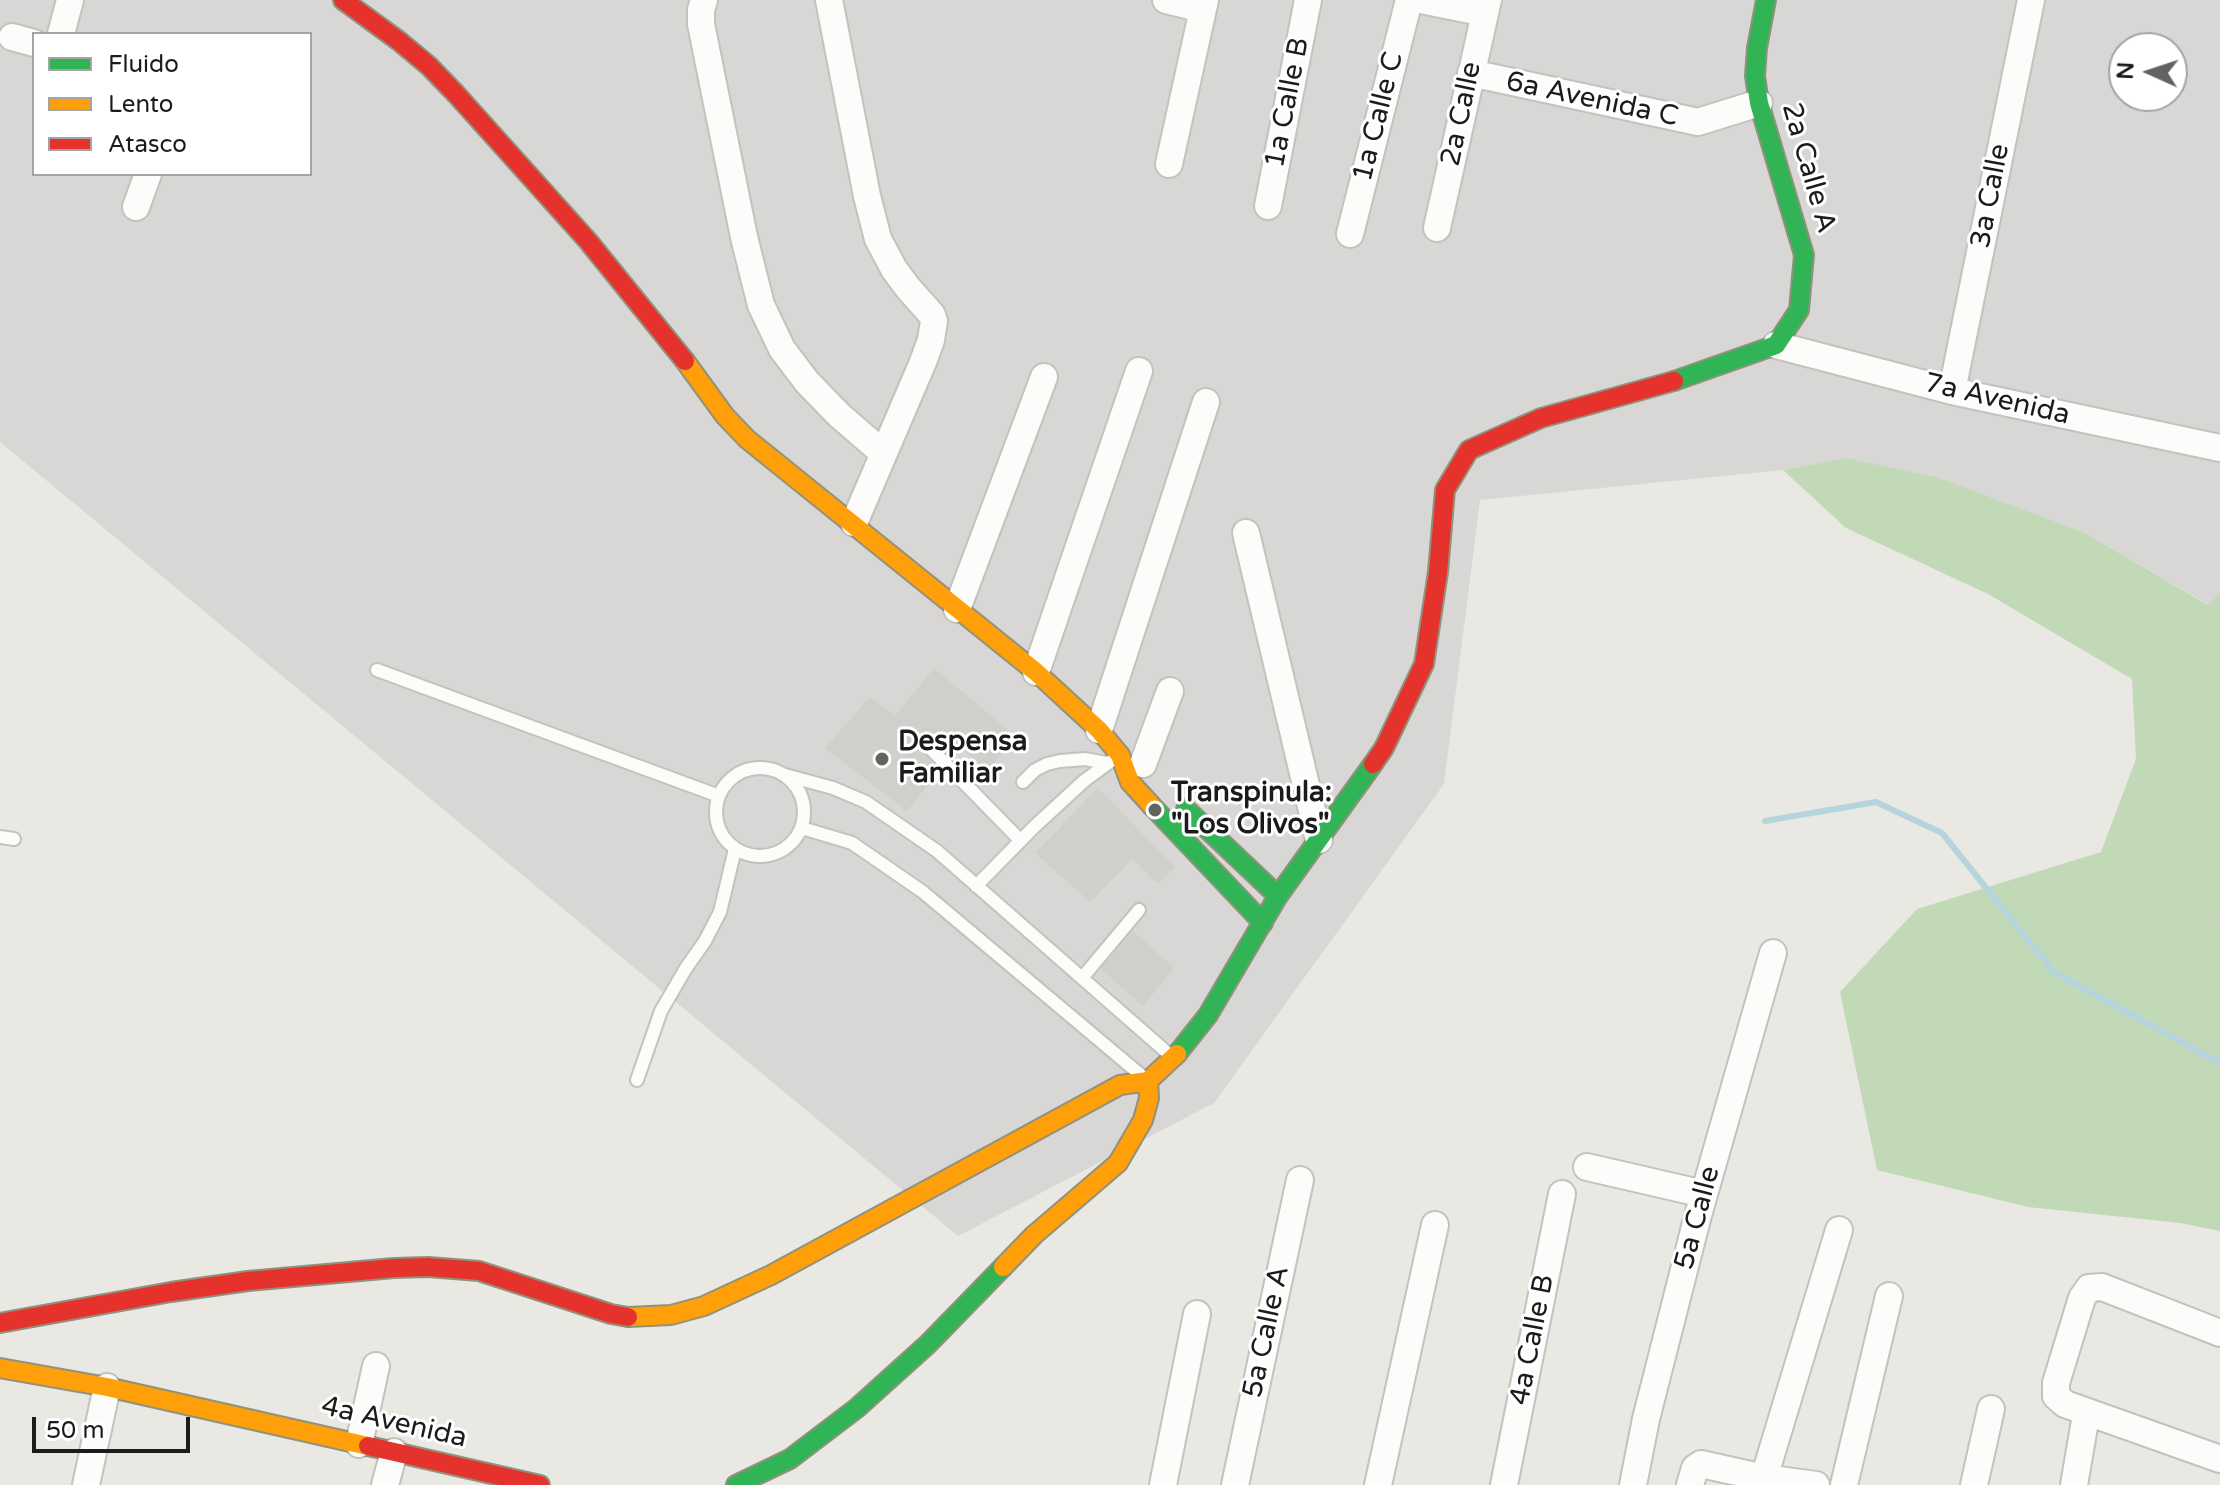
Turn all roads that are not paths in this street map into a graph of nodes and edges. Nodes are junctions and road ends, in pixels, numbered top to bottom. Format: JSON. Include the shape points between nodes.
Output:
{"nodes":[{"id":1,"x":70,"y":0,"type":"edge"},
{"id":2,"x":343,"y":0,"type":"edge"},
{"id":3,"x":704,"y":0,"type":"edge"},
{"id":4,"x":829,"y":0,"type":"edge"},
{"id":5,"x":1166,"y":0,"type":"edge"},
{"id":6,"x":1308,"y":0,"type":"edge"},
{"id":7,"x":1409,"y":0,"type":"edge"},
{"id":8,"x":1421,"y":0,"type":"edge"},
{"id":9,"x":1766,"y":0,"type":"edge"},
{"id":10,"x":2031,"y":0,"type":"edge"},
{"id":11,"x":1204,"y":4,"type":"edge"},
{"id":12,"x":1486,"y":6,"type":"edge"},
{"id":13,"x":62,"y":32,"type":"edge"},
{"id":14,"x":1471,"y":73,"type":"junction"},
{"id":15,"x":1759,"y":103,"type":"junction"},
{"id":16,"x":1169,"y":164,"type":"dead end"},
{"id":17,"x":147,"y":176,"type":"edge"},
{"id":18,"x":1268,"y":206,"type":"dead end"},
{"id":19,"x":136,"y":207,"type":"dead end"},
{"id":20,"x":1437,"y":228,"type":"dead end"},
{"id":21,"x":1350,"y":234,"type":"dead end"},
{"id":22,"x":1776,"y":345,"type":"junction"},
{"id":23,"x":1139,"y":371,"type":"dead end"},
{"id":24,"x":1044,"y":377,"type":"dead end"},
{"id":25,"x":1952,"y":391,"type":"junction"},
{"id":26,"x":1206,"y":402,"type":"dead end"},
{"id":27,"x":2220,"y":448,"type":"edge"},
{"id":28,"x":883,"y":453,"type":"junction"},
{"id":29,"x":854,"y":523,"type":"junction"},
{"id":30,"x":1246,"y":533,"type":"dead end"},
{"id":31,"x":957,"y":609,"type":"junction"},
{"id":32,"x":377,"y":670,"type":"dead end"},
{"id":33,"x":1036,"y":672,"type":"junction"},
{"id":34,"x":1170,"y":691,"type":"dead end"},
{"id":35,"x":1099,"y":730,"type":"junction"},
{"id":36,"x":928,"y":746,"type":"dead end"},
{"id":37,"x":1130,"y":764,"type":"junction"},
{"id":38,"x":785,"y":775,"type":"junction"},
{"id":39,"x":1023,"y":782,"type":"dead end"},
{"id":40,"x":1168,"y":792,"type":"dead end"},
{"id":41,"x":719,"y":796,"type":"junction"},
{"id":42,"x":802,"y":828,"type":"junction"},
{"id":43,"x":0,"y":837,"type":"edge"},
{"id":44,"x":14,"y":839,"type":"dead end"},
{"id":45,"x":1020,"y":840,"type":"junction"},
{"id":46,"x":1319,"y":840,"type":"junction"},
{"id":47,"x":735,"y":849,"type":"junction"},
{"id":48,"x":1302,"y":863,"type":"junction"},
{"id":49,"x":1247,"y":867,"type":"junction"},
{"id":50,"x":976,"y":886,"type":"junction"},
{"id":51,"x":1278,"y":896,"type":"junction"},
{"id":52,"x":1139,"y":910,"type":"dead end"},
{"id":53,"x":1263,"y":923,"type":"junction"},
{"id":54,"x":1773,"y":953,"type":"dead end"},
{"id":55,"x":1082,"y":978,"type":"junction"},
{"id":56,"x":1174,"y":1058,"type":"junction"},
{"id":57,"x":637,"y":1080,"type":"dead end"},
{"id":58,"x":1148,"y":1081,"type":"junction"},
{"id":59,"x":1587,"y":1167,"type":"dead end"},
{"id":60,"x":1300,"y":1180,"type":"dead end"},
{"id":61,"x":1562,"y":1194,"type":"dead end"},
{"id":62,"x":1704,"y":1194,"type":"junction"},
{"id":63,"x":1435,"y":1225,"type":"dead end"},
{"id":64,"x":1839,"y":1230,"type":"dead end"},
{"id":65,"x":1889,"y":1296,"type":"dead end"},
{"id":66,"x":1197,"y":1314,"type":"dead end"},
{"id":67,"x":0,"y":1323,"type":"edge"},
{"id":68,"x":2220,"y":1333,"type":"edge"},
{"id":69,"x":376,"y":1366,"type":"dead end"},
{"id":70,"x":0,"y":1368,"type":"edge"},
{"id":71,"x":107,"y":1387,"type":"junction"},
{"id":72,"x":1991,"y":1409,"type":"dead end"},
{"id":73,"x":2089,"y":1413,"type":"junction"},
{"id":74,"x":359,"y":1444,"type":"junction"},
{"id":75,"x":394,"y":1452,"type":"junction"},
{"id":76,"x":2220,"y":1459,"type":"edge"},
{"id":77,"x":1692,"y":1476,"type":"edge"},
{"id":78,"x":1764,"y":1478,"type":"junction"},
{"id":79,"x":86,"y":1485,"type":"edge"},
{"id":80,"x":385,"y":1485,"type":"edge"},
{"id":81,"x":540,"y":1485,"type":"edge"},
{"id":82,"x":736,"y":1485,"type":"edge"},
{"id":83,"x":1163,"y":1485,"type":"edge"},
{"id":84,"x":1235,"y":1485,"type":"edge"},
{"id":85,"x":1378,"y":1485,"type":"edge"},
{"id":86,"x":1504,"y":1485,"type":"edge"},
{"id":87,"x":1633,"y":1485,"type":"edge"},
{"id":88,"x":1816,"y":1485,"type":"edge"},
{"id":89,"x":1844,"y":1485,"type":"edge"},
{"id":90,"x":1974,"y":1485,"type":"edge"},
{"id":91,"x":2074,"y":1485,"type":"edge"}],
"edges":[{"from":1,"to":13,"type":"street"},
{"from":2,"to":29,"type":"street","via":[[399,41],[456,94],[588,241],[747,439]]},
{"from":3,"to":28,"type":"street","via":[[701,24],[765,316],[807,382]]},
{"from":4,"to":28,"type":"street","via":[[878,239],[933,319],[923,362]]},
{"from":5,"to":11,"type":"street"},
{"from":6,"to":18,"type":"street","name":"1a Calle B"},
{"from":7,"to":21,"type":"street","name":"1a Calle C"},
{"from":8,"to":12,"type":"street"},
{"from":9,"to":15,"type":"street","name":"2a Calle A","via":[[1755,76]]},
{"from":10,"to":25,"type":"street","name":"3a Calle"},
{"from":11,"to":16,"type":"street"},
{"from":12,"to":14,"type":"street","name":"2a Calle"},
{"from":14,"to":15,"type":"street","name":"6a Avenida C","via":[[1698,122]]},
{"from":14,"to":20,"type":"street","name":"2a Calle"},
{"from":15,"to":22,"type":"street","name":"2a Calle A","via":[[1804,255],[1799,310]]},
{"from":17,"to":19,"type":"street"},
{"from":22,"to":25,"type":"street","name":"7a Avenida"},
{"from":22,"to":46,"type":"street","via":[[1685,378],[1541,418],[1469,450],[1445,490],[1424,664],[1384,748]]},
{"from":23,"to":33,"type":"street"},
{"from":24,"to":31,"type":"street"},
{"from":25,"to":27,"type":"street","name":"7a Avenida"},
{"from":26,"to":35,"type":"street"},
{"from":28,"to":29,"type":"street"},
{"from":29,"to":31,"type":"street"},
{"from":30,"to":46,"type":"street"},
{"from":31,"to":33,"type":"street"},
{"from":32,"to":41,"type":"lane"},
{"from":33,"to":35,"type":"street"},
{"from":34,"to":37,"type":"street"},
{"from":35,"to":37,"type":"street"},
{"from":36,"to":45,"type":"lane"},
{"from":37,"to":39,"type":"lane","via":[[1060,761],[1035,770]]},
{"from":37,"to":45,"type":"lane"},
{"from":37,"to":53,"type":"street","via":[[1130,782]]},
{"from":38,"to":41,"type":"lane","via":[[746,770]]},
{"from":38,"to":42,"type":"lane","via":[[801,794]]},
{"from":38,"to":50,"type":"lane","via":[[866,802],[937,851]]},
{"from":40,"to":49,"type":"street"},
{"from":41,"to":47,"type":"lane","via":[[717,820]]},
{"from":42,"to":47,"type":"lane","via":[[795,840],[773,855],[759,857]]},
{"from":42,"to":58,"type":"lane","via":[[852,843],[923,892]]},
{"from":43,"to":44,"type":"lane"},
{"from":45,"to":50,"type":"lane"},
{"from":46,"to":48,"type":"street"},
{"from":47,"to":57,"type":"lane","via":[[720,912],[661,1011]]},
{"from":48,"to":49,"type":"street","via":[[1263,871]]},
{"from":48,"to":51,"type":"street"},
{"from":49,"to":51,"type":"street"},
{"from":50,"to":55,"type":"lane"},
{"from":51,"to":53,"type":"street"},
{"from":52,"to":55,"type":"lane"},
{"from":53,"to":56,"type":"street","via":[[1208,1015]]},
{"from":54,"to":62,"type":"street","name":"5a Calle"},
{"from":55,"to":56,"type":"lane"},
{"from":56,"to":58,"type":"street"},
{"from":58,"to":67,"type":"street","via":[[1120,1085],[771,1275],[671,1315],[611,1314],[479,1271],[428,1267],[248,1281]]},
{"from":58,"to":82,"type":"street","via":[[1143,1120],[1118,1163],[1034,1235],[857,1408],[790,1459]]},
{"from":59,"to":62,"type":"street"},
{"from":60,"to":84,"type":"street","name":"5a Calle A"},
{"from":61,"to":86,"type":"street","name":"4a Calle B"},
{"from":62,"to":87,"type":"street","name":"5a Calle"},
{"from":63,"to":85,"type":"street"},
{"from":64,"to":78,"type":"street"},
{"from":65,"to":89,"type":"street"},
{"from":66,"to":83,"type":"street"},
{"from":68,"to":73,"type":"street","via":[[2102,1287],[2089,1288],[2056,1396]]},
{"from":69,"to":74,"type":"street"},
{"from":70,"to":71,"type":"street","name":"4a Avenida"},
{"from":71,"to":74,"type":"street","name":"4a Avenida"},
{"from":71,"to":79,"type":"street"},
{"from":72,"to":90,"type":"street"},
{"from":73,"to":76,"type":"street"},
{"from":73,"to":91,"type":"street"},
{"from":74,"to":75,"type":"street","name":"4a Avenida"},
{"from":75,"to":80,"type":"street"},
{"from":75,"to":81,"type":"street","name":"4a Avenida"},
{"from":77,"to":78,"type":"street","via":[[1701,1464]]},
{"from":78,"to":88,"type":"street"}]}
